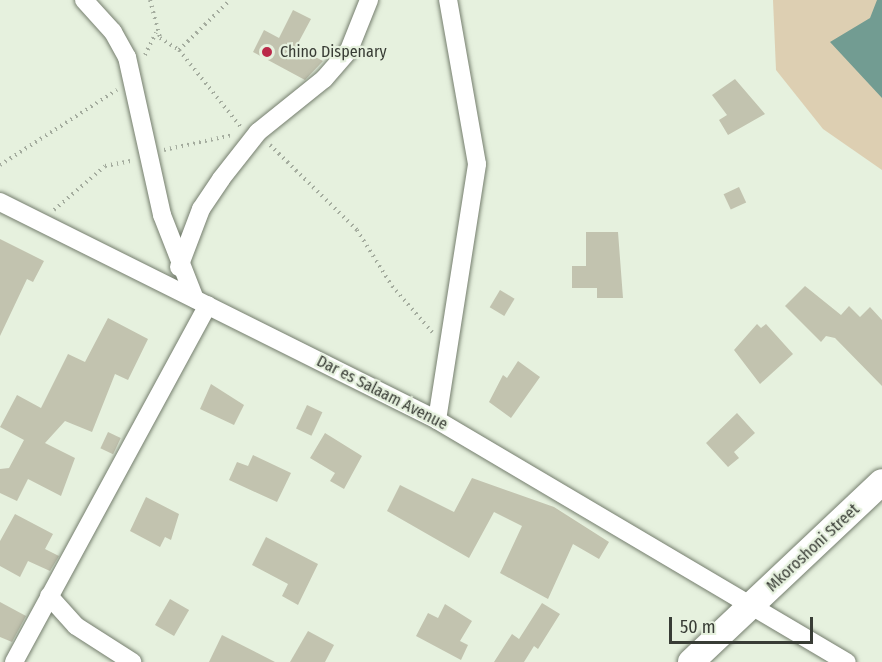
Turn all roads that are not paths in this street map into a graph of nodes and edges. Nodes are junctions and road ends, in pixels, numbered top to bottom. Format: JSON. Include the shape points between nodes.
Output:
{"nodes":[{"id":1,"x":84,"y":0,"type":"edge"},
{"id":2,"x":369,"y":0,"type":"edge"},
{"id":3,"x":448,"y":0,"type":"edge"},
{"id":4,"x":0,"y":202,"type":"edge"},
{"id":5,"x":179,"y":267,"type":"junction"},
{"id":6,"x":201,"y":302,"type":"junction"},
{"id":7,"x":437,"y":420,"type":"junction"},
{"id":8,"x":882,"y":482,"type":"edge"},
{"id":9,"x":49,"y":596,"type":"junction"},
{"id":10,"x":752,"y":604,"type":"junction"},
{"id":11,"x":14,"y":662,"type":"edge"},
{"id":12,"x":132,"y":662,"type":"edge"},
{"id":13,"x":691,"y":662,"type":"edge"},
{"id":14,"x":847,"y":662,"type":"edge"}],
"edges":[{"from":1,"to":5,"type":"street","via":[[113,32],[132,80]]},
{"from":2,"to":5,"type":"street","via":[[349,50],[324,79],[258,132],[201,210]]},
{"from":3,"to":7,"type":"street","via":[[477,164]]},
{"from":4,"to":6,"type":"street","name":"Dar es Salaam Avenue"},
{"from":5,"to":6,"type":"street"},
{"from":6,"to":7,"type":"street","name":"Dar es Salaam Avenue"},
{"from":6,"to":9,"type":"street"},
{"from":7,"to":10,"type":"street","name":"Dar es Salaam Avenue"},
{"from":8,"to":10,"type":"street","name":"Mkoroshoni Street"},
{"from":9,"to":11,"type":"street"},
{"from":9,"to":12,"type":"street","via":[[82,631]]},
{"from":10,"to":13,"type":"street","name":"Mkoroshoni Street"},
{"from":10,"to":14,"type":"street","name":"Dar es Salaam Avenue"}]}
